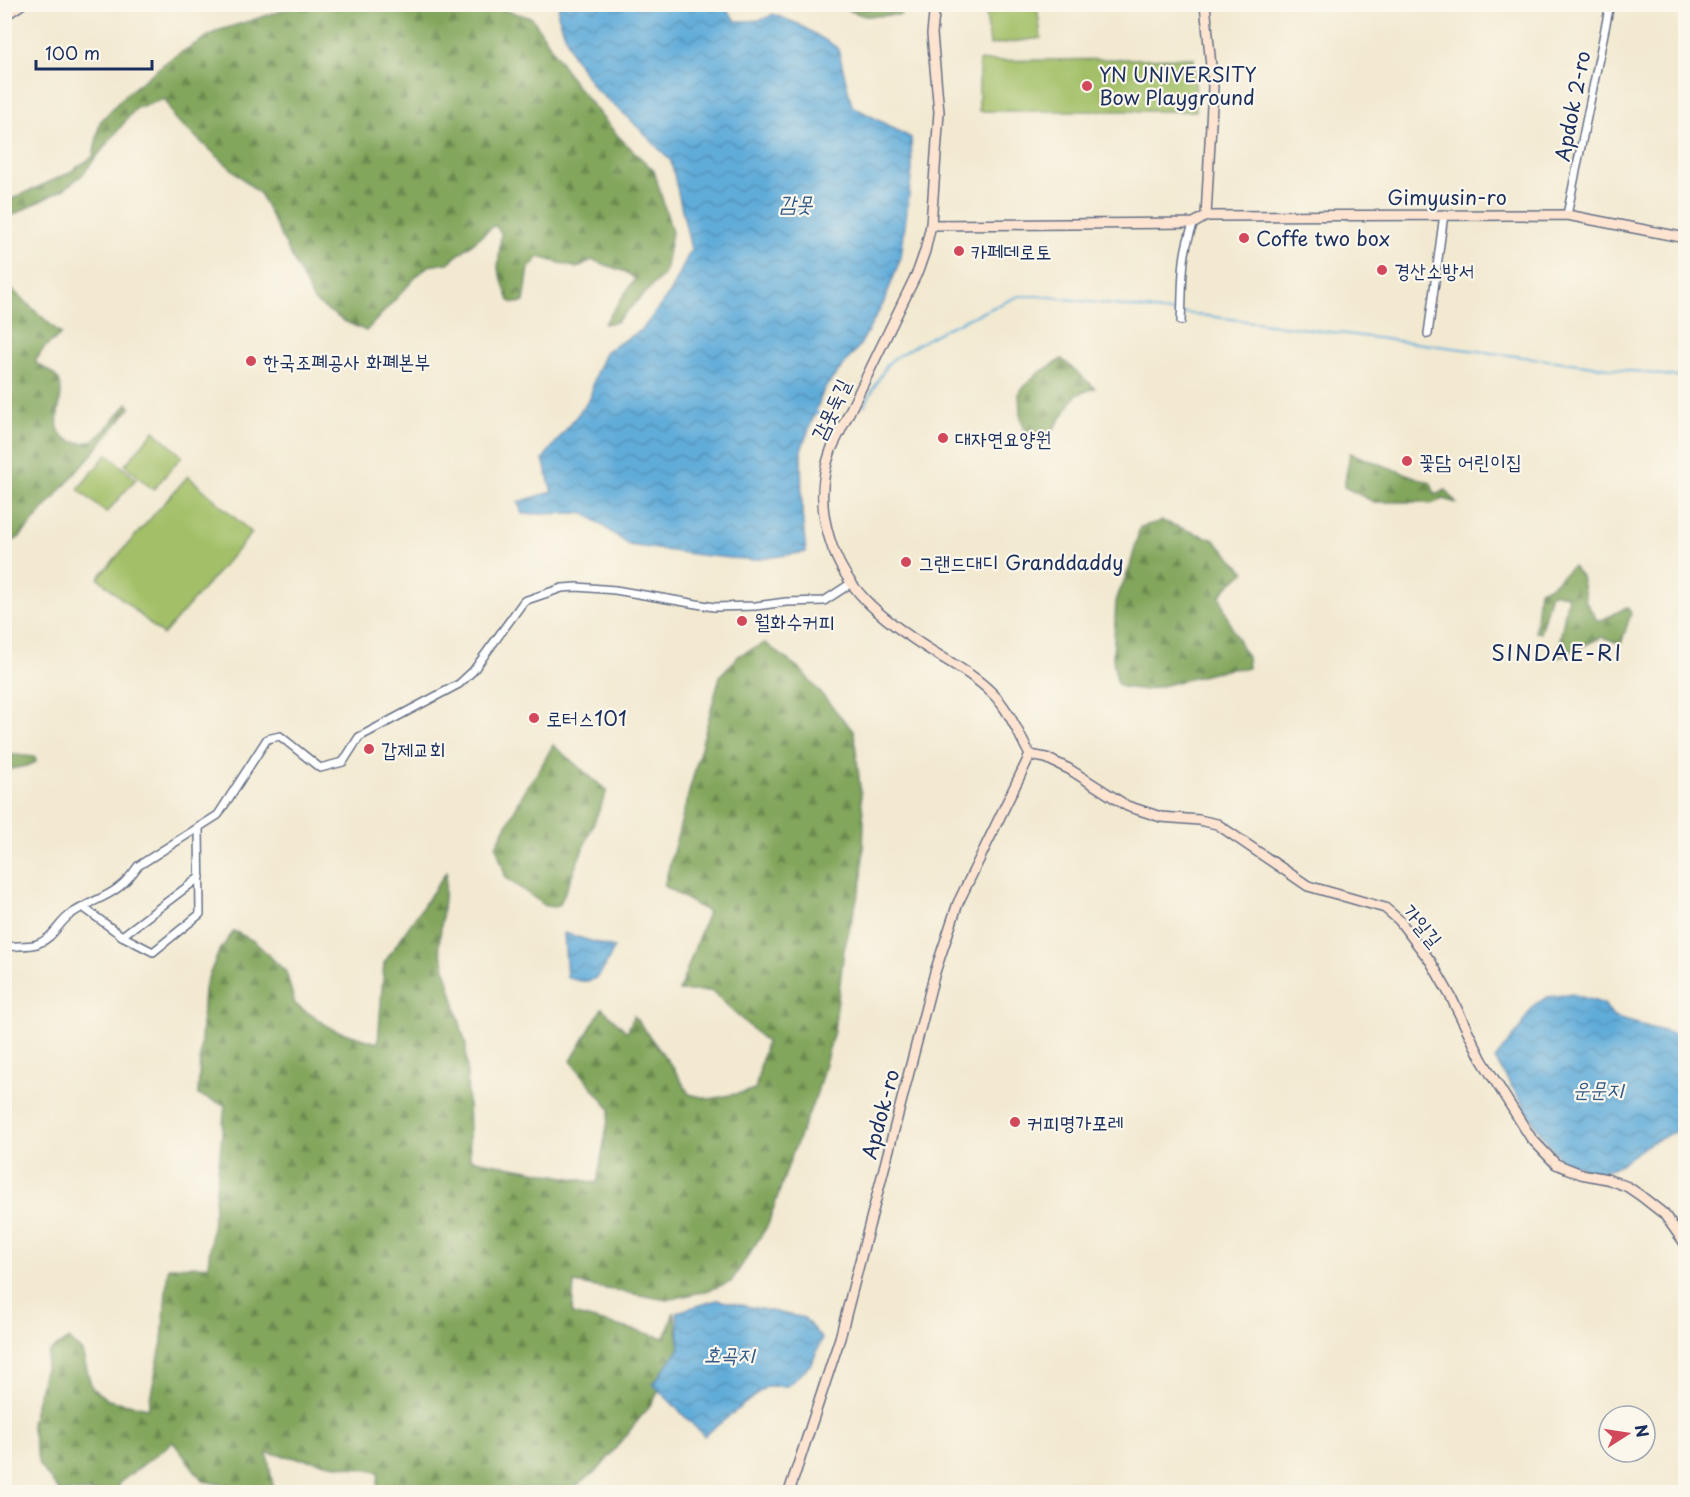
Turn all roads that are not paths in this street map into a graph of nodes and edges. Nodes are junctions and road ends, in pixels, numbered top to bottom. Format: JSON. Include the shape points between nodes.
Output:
{"nodes":[{"id":1,"x":22,"y":4,"type":"edge"},
{"id":2,"x":936,"y":4,"type":"edge"},
{"id":3,"x":1205,"y":4,"type":"edge"},
{"id":4,"x":1610,"y":4,"type":"edge"},
{"id":5,"x":4,"y":16,"type":"edge"},
{"id":6,"x":1444,"y":214,"type":"junction"},
{"id":7,"x":1567,"y":215,"type":"junction"},
{"id":8,"x":1206,"y":216,"type":"junction"},
{"id":9,"x":1194,"y":223,"type":"junction"},
{"id":10,"x":931,"y":225,"type":"junction"},
{"id":11,"x":1686,"y":238,"type":"edge"},
{"id":12,"x":1181,"y":321,"type":"dead end"},
{"id":13,"x":1428,"y":334,"type":"dead end"},
{"id":14,"x":850,"y":584,"type":"junction"},
{"id":15,"x":1030,"y":755,"type":"junction"},
{"id":16,"x":199,"y":827,"type":"junction"},
{"id":17,"x":200,"y":877,"type":"junction"},
{"id":18,"x":84,"y":908,"type":"junction"},
{"id":19,"x":122,"y":936,"type":"junction"},
{"id":20,"x":4,"y":947,"type":"edge"},
{"id":21,"x":1686,"y":1245,"type":"edge"},
{"id":22,"x":789,"y":1492,"type":"edge"}],
"edges":[{"from":1,"to":5,"type":"street"},
{"from":2,"to":10,"type":"street","name":"감못둑길","via":[[932,34],[939,112]]},
{"from":3,"to":8,"type":"street","via":[[1213,87]]},
{"from":4,"to":7,"type":"street","name":"Apdok 2-ro"},
{"from":6,"to":7,"type":"street","name":"Gimyusin-ro"},
{"from":6,"to":8,"type":"street","name":"Gimyusin-ro"},
{"from":6,"to":13,"type":"street"},
{"from":7,"to":11,"type":"street","name":"Gimyusin-ro"},
{"from":8,"to":9,"type":"street"},
{"from":9,"to":10,"type":"street"},
{"from":9,"to":12,"type":"street","via":[[1181,280]]},
{"from":10,"to":14,"type":"street","name":"감못둑길","via":[[918,271],[843,422],[822,481],[824,522],[834,555]]},
{"from":14,"to":15,"type":"street","name":"감못둑길","via":[[882,615],[969,672],[995,694]]},
{"from":14,"to":16,"type":"street","via":[[824,601],[756,606],[714,607],[577,587],[524,601],[466,678],[358,737],[343,762],[320,768],[280,736],[267,739],[218,815]]},
{"from":15,"to":21,"type":"street","name":"가일길","via":[[1069,769],[1127,806],[1161,817],[1217,824],[1308,886],[1385,908],[1431,962],[1482,1060],[1531,1138],[1556,1164],[1628,1187],[1664,1214]]},
{"from":15,"to":22,"type":"street","name":"Apdok-ro","via":[[958,903],[941,952],[840,1338]]},
{"from":16,"to":17,"type":"street"},
{"from":16,"to":18,"type":"street","via":[[138,866],[114,892]]},
{"from":17,"to":19,"type":"street"},
{"from":17,"to":19,"type":"street","via":[[200,914],[153,952]]},
{"from":18,"to":19,"type":"street"},
{"from":18,"to":20,"type":"street","via":[[69,915],[51,937],[36,944]]}]}
